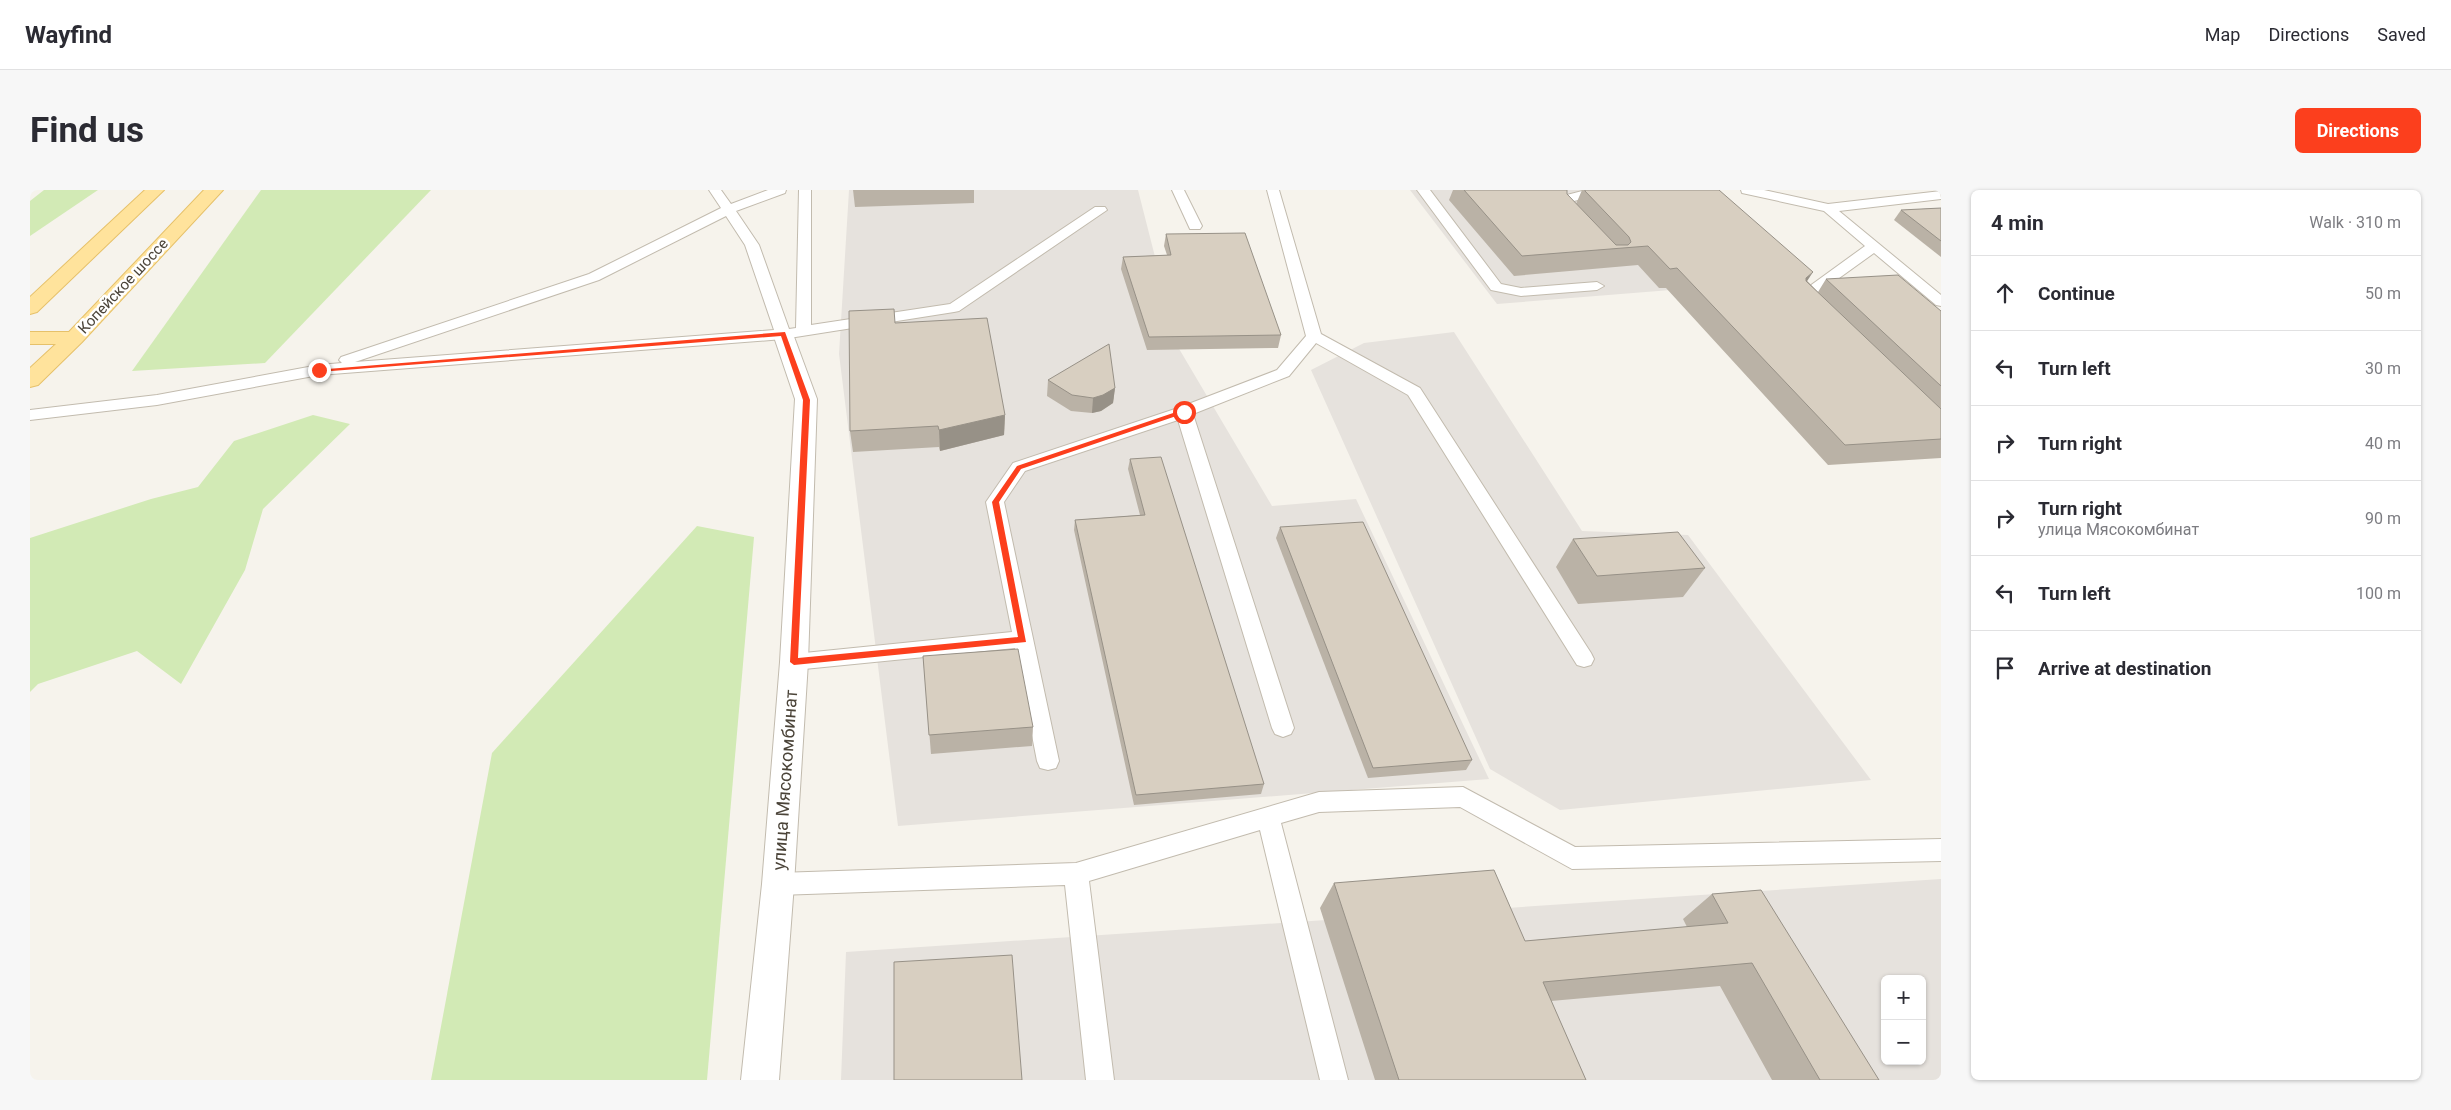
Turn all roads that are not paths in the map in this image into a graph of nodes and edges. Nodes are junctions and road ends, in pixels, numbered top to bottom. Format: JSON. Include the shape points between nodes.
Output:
{"nodes":[{"id":1,"x":155,"y":190,"type":"edge"},
{"id":2,"x":214,"y":190,"type":"edge"},
{"id":3,"x":715,"y":190,"type":"edge"},
{"id":4,"x":780,"y":190,"type":"edge"},
{"id":5,"x":805,"y":190,"type":"edge"},
{"id":6,"x":1178,"y":190,"type":"edge"},
{"id":7,"x":1273,"y":190,"type":"edge"},
{"id":8,"x":1423,"y":190,"type":"edge"},
{"id":9,"x":1600,"y":190,"type":"edge"},
{"id":10,"x":1747,"y":190,"type":"edge"},
{"id":11,"x":1941,"y":194,"type":"edge"},
{"id":12,"x":1828,"y":208,"type":"junction"},
{"id":13,"x":729,"y":209,"type":"junction"},
{"id":14,"x":1100,"y":210,"type":"dead end"},
{"id":15,"x":1195,"y":226,"type":"dead end"},
{"id":16,"x":1587,"y":232,"type":"edge"},
{"id":17,"x":1874,"y":246,"type":"junction"},
{"id":18,"x":1597,"y":286,"type":"dead end"},
{"id":19,"x":1941,"y":302,"type":"edge"},
{"id":20,"x":30,"y":308,"type":"edge"},
{"id":21,"x":1822,"y":319,"type":"edge"},
{"id":22,"x":793,"y":332,"type":"junction"},
{"id":23,"x":1314,"y":336,"type":"junction"},
{"id":24,"x":30,"y":338,"type":"edge"},
{"id":25,"x":74,"y":338,"type":"junction"},
{"id":26,"x":319,"y":370,"type":"junction"},
{"id":27,"x":30,"y":380,"type":"edge"},
{"id":28,"x":1184,"y":412,"type":"junction"},
{"id":29,"x":30,"y":415,"type":"edge"},
{"id":30,"x":1023,"y":639,"type":"junction"},
{"id":31,"x":1584,"y":659,"type":"dead end"},
{"id":32,"x":794,"y":662,"type":"junction"},
{"id":33,"x":1283,"y":728,"type":"dead end"},
{"id":34,"x":1048,"y":761,"type":"dead end"},
{"id":35,"x":1268,"y":817,"type":"junction"},
{"id":36,"x":1941,"y":850,"type":"edge"},
{"id":37,"x":1076,"y":874,"type":"junction"},
{"id":38,"x":778,"y":884,"type":"junction"},
{"id":39,"x":760,"y":1080,"type":"edge"},
{"id":40,"x":1100,"y":1080,"type":"edge"},
{"id":41,"x":1334,"y":1080,"type":"edge"}],
"edges":[{"from":1,"to":20,"type":"main road"},
{"from":2,"to":25,"type":"main road","name":"Копейское шоссе"},
{"from":3,"to":13,"type":"lane"},
{"from":4,"to":13,"type":"lane"},
{"from":5,"to":22,"type":"lane"},
{"from":6,"to":15,"type":"lane"},
{"from":7,"to":23,"type":"lane"},
{"from":8,"to":18,"type":"lane","via":[[1496,287],[1520,292]]},
{"from":9,"to":16,"type":"lane","via":[[1568,198],[1567,212]]},
{"from":10,"to":12,"type":"lane"},
{"from":11,"to":12,"type":"lane"},
{"from":12,"to":17,"type":"lane"},
{"from":13,"to":22,"type":"lane","via":[[752,245]]},
{"from":13,"to":26,"type":"lane","via":[[594,277]]},
{"from":14,"to":22,"type":"lane","via":[[954,308]]},
{"from":17,"to":19,"type":"lane"},
{"from":17,"to":21,"type":"lane","via":[[1801,299]]},
{"from":22,"to":26,"type":"lane"},
{"from":22,"to":32,"type":"street","name":"улица Мясокомбинат","via":[[806,400]]},
{"from":23,"to":28,"type":"lane","via":[[1283,373]]},
{"from":23,"to":31,"type":"lane","via":[[1414,392]]},
{"from":24,"to":25,"type":"main road"},
{"from":25,"to":27,"type":"main road","name":"Копейское шоссе"},
{"from":26,"to":29,"type":"lane","via":[[157,400]]},
{"from":28,"to":30,"type":"lane","via":[[1019,467],[995,502]]},
{"from":28,"to":33,"type":"lane"},
{"from":30,"to":32,"type":"lane"},
{"from":30,"to":34,"type":"lane"},
{"from":32,"to":38,"type":"street","name":"улица Мясокомбинат"},
{"from":35,"to":36,"type":"lane","via":[[1319,802],[1463,796],[1572,858]]},
{"from":35,"to":37,"type":"lane"},
{"from":35,"to":41,"type":"lane"},
{"from":37,"to":38,"type":"lane"},
{"from":37,"to":40,"type":"lane"},
{"from":38,"to":39,"type":"street","name":"улица Мясокомбинат"}]}
